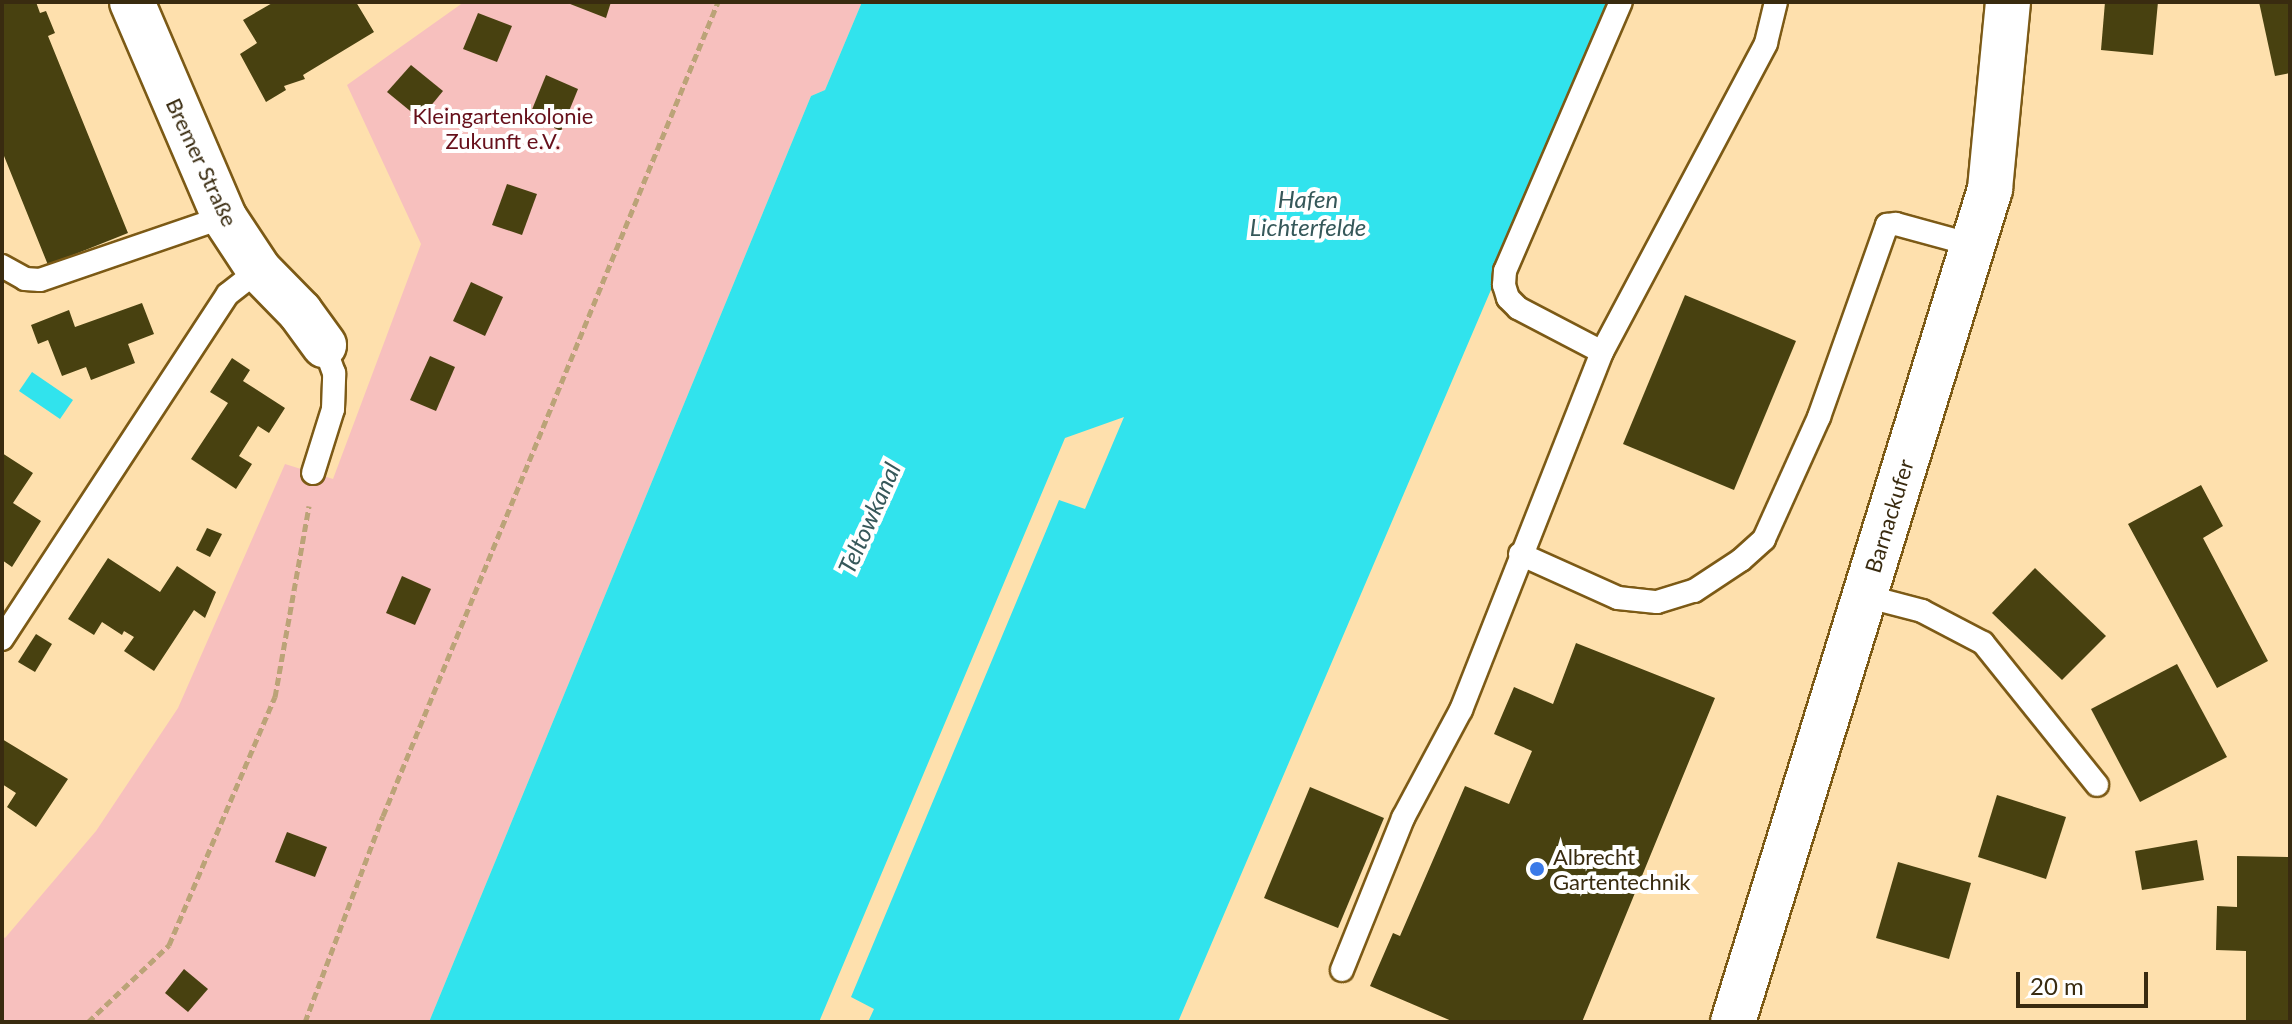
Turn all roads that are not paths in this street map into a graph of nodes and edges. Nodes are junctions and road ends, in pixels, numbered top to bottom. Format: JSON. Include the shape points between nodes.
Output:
{"nodes":[{"id":1,"x":132,"y":2,"type":"edge"},
{"id":2,"x":1621,"y":2,"type":"edge"},
{"id":3,"x":1776,"y":2,"type":"edge"},
{"id":4,"x":2008,"y":2,"type":"edge"},
{"id":5,"x":224,"y":217,"type":"junction"},
{"id":6,"x":1973,"y":245,"type":"junction"},
{"id":7,"x":2,"y":266,"type":"edge"},
{"id":8,"x":259,"y":270,"type":"junction"},
{"id":9,"x":324,"y":345,"type":"joint"},
{"id":10,"x":1602,"y":352,"type":"junction"},
{"id":11,"x":313,"y":473,"type":"road end"},
{"id":12,"x":1520,"y":554,"type":"junction"},
{"id":13,"x":1865,"y":596,"type":"junction"},
{"id":14,"x":2,"y":639,"type":"edge"},
{"id":15,"x":2097,"y":785,"type":"dead end"},
{"id":16,"x":1342,"y":970,"type":"dead end"},
{"id":17,"x":1733,"y":1022,"type":"edge"}],
"edges":[{"from":1,"to":5,"type":"street","name":"Bremer Straße"},
{"from":2,"to":10,"type":"lane","via":[[1505,271],[1504,285],[1518,308]]},
{"from":3,"to":10,"type":"lane","via":[[1766,43]]},
{"from":4,"to":6,"type":"street","name":"Barnackufer","via":[[1990,189]]},
{"from":5,"to":7,"type":"lane","via":[[40,280],[25,279]]},
{"from":5,"to":8,"type":"street","name":"Bremer Straße"},
{"from":6,"to":12,"type":"lane","via":[[1887,225],[1819,417],[1764,539],[1741,560],[1694,591],[1657,602],[1618,598]]},
{"from":6,"to":13,"type":"street","name":"Barnackufer"},
{"from":8,"to":9,"type":"street","name":"Bremer Straße"},
{"from":8,"to":14,"type":"lane","via":[[228,294]]},
{"from":9,"to":11,"type":"lane","via":[[334,373],[333,409]]},
{"from":10,"to":12,"type":"lane"},
{"from":12,"to":16,"type":"lane","via":[[1461,710],[1403,818]]},
{"from":13,"to":15,"type":"lane","via":[[1922,611],[1983,643]]},
{"from":13,"to":17,"type":"street","name":"Barnackufer"}]}
